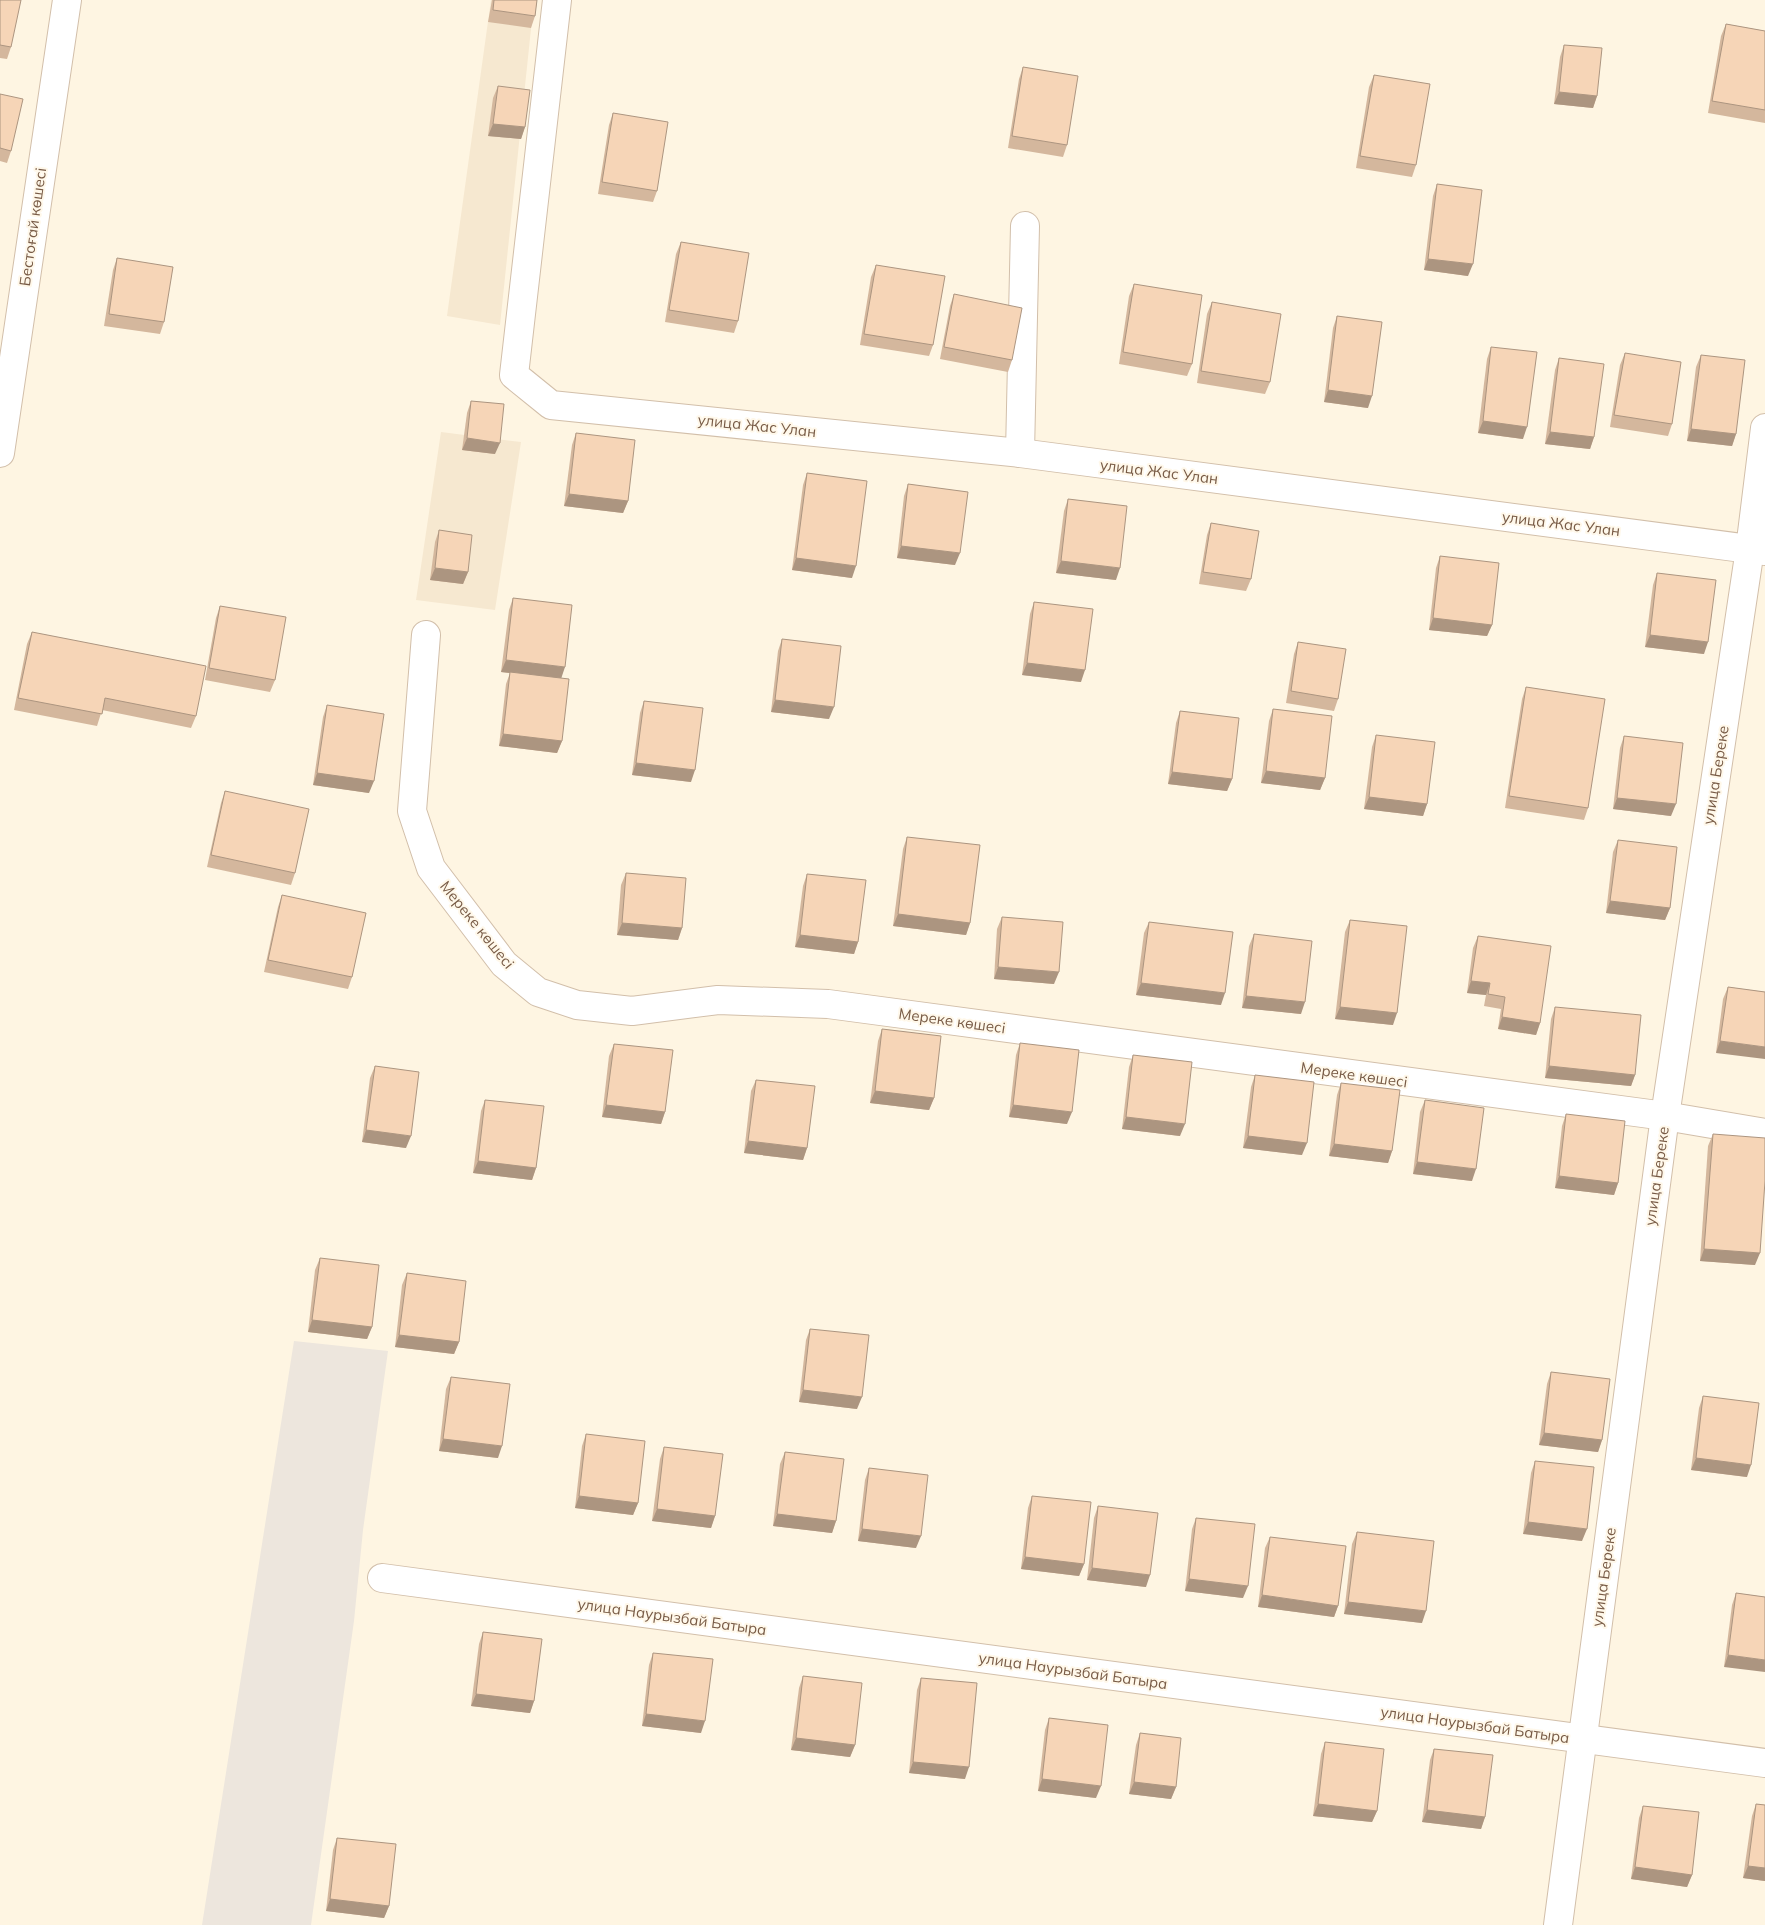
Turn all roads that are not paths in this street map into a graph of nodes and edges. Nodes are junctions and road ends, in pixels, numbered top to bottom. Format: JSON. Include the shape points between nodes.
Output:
{"nodes":[{"id":1,"x":67,"y":0,"type":"edge"},
{"id":2,"x":557,"y":0,"type":"edge"},
{"id":3,"x":1025,"y":226,"type":"dead end"},
{"id":4,"x":1765,"y":428,"type":"edge"},
{"id":5,"x":1020,"y":453,"type":"junction"},
{"id":6,"x":0,"y":454,"type":"edge"},
{"id":7,"x":1757,"y":550,"type":"edge"},
{"id":8,"x":426,"y":635,"type":"dead end"},
{"id":9,"x":1665,"y":1116,"type":"junction"},
{"id":10,"x":1765,"y":1133,"type":"edge"},
{"id":11,"x":382,"y":1578,"type":"dead end"},
{"id":12,"x":1583,"y":1739,"type":"junction"},
{"id":13,"x":1765,"y":1763,"type":"edge"},
{"id":14,"x":1558,"y":1925,"type":"edge"}],
"edges":[{"from":1,"to":6,"type":"street","name":"Бестоғай көшесі"},
{"from":2,"to":5,"type":"street","name":"улица Жас Улан","via":[[514,375],[551,405]]},
{"from":3,"to":5,"type":"street"},
{"from":4,"to":7,"type":"street","name":"улица Береке"},
{"from":5,"to":7,"type":"street","name":"улица Жас Улан"},
{"from":7,"to":9,"type":"street","name":"улица Береке"},
{"from":8,"to":9,"type":"street","name":"Мереке көшесі","via":[[412,811],[431,868],[504,964],[538,992],[577,1005],[632,1012],[718,1000],[828,1004]]},
{"from":9,"to":10,"type":"street","name":"Мереке көшесі"},
{"from":9,"to":12,"type":"street","name":"улица Береке"},
{"from":11,"to":12,"type":"street","name":"улица Наурызбай Батыра"},
{"from":12,"to":13,"type":"street","name":"улица Наурызбай Батыра"},
{"from":12,"to":14,"type":"street","name":"улица Береке"}]}
